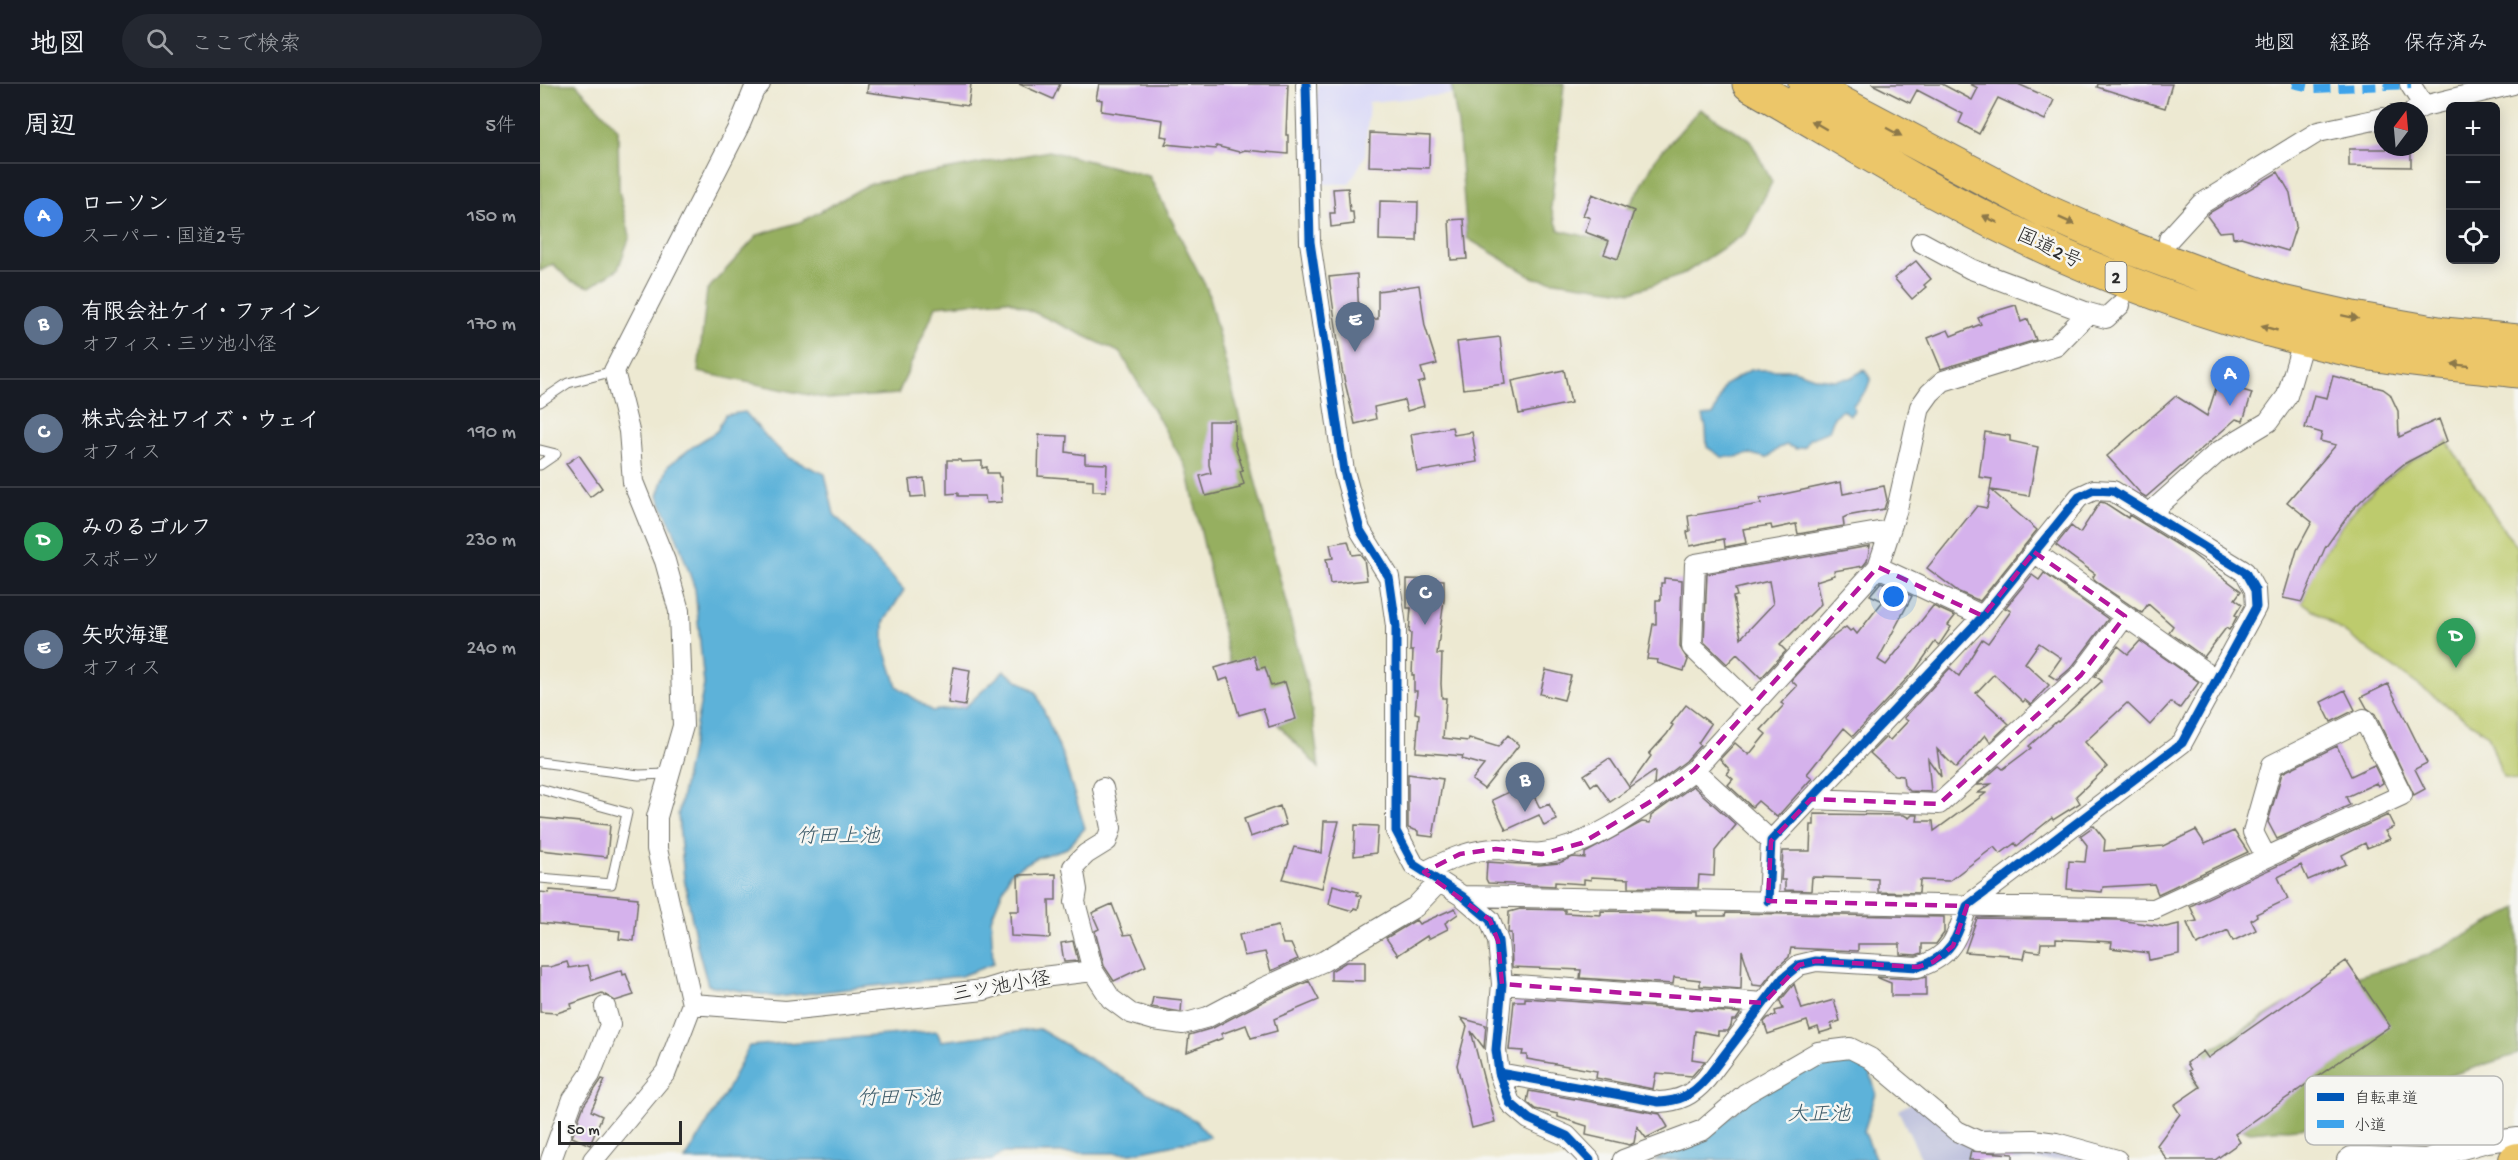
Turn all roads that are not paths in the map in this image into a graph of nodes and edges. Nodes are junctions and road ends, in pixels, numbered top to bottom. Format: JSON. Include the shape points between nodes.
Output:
{"nodes":[{"id":1,"x":760,"y":84,"type":"edge"},
{"id":2,"x":1306,"y":84,"type":"edge"},
{"id":3,"x":1749,"y":84,"type":"edge"},
{"id":4,"x":1805,"y":84,"type":"edge"},
{"id":5,"x":2410,"y":84,"type":"edge"},
{"id":6,"x":2512,"y":84,"type":"edge"},
{"id":7,"x":2417,"y":102,"type":"edge"},
{"id":8,"x":2428,"y":106,"type":"edge"},
{"id":9,"x":2374,"y":120,"type":"edge"},
{"id":10,"x":2169,"y":239,"type":"dead end"},
{"id":11,"x":1921,"y":242,"type":"dead end"},
{"id":12,"x":2120,"y":305,"type":"dead end"},
{"id":13,"x":2088,"y":313,"type":"junction"},
{"id":14,"x":2304,"y":338,"type":"junction"},
{"id":15,"x":2518,"y":341,"type":"edge"},
{"id":16,"x":614,"y":371,"type":"junction"},
{"id":17,"x":2518,"y":371,"type":"edge"},
{"id":18,"x":540,"y":402,"type":"edge"},
{"id":19,"x":540,"y":450,"type":"edge"},
{"id":20,"x":540,"y":465,"type":"edge"},
{"id":21,"x":2149,"y":514,"type":"junction"},
{"id":22,"x":1890,"y":530,"type":"junction"},
{"id":23,"x":2034,"y":552,"type":"junction"},
{"id":24,"x":1878,"y":567,"type":"junction"},
{"id":25,"x":1983,"y":616,"type":"junction"},
{"id":26,"x":2125,"y":616,"type":"junction"},
{"id":27,"x":2216,"y":680,"type":"junction"},
{"id":28,"x":1753,"y":706,"type":"junction"},
{"id":29,"x":540,"y":762,"type":"edge"},
{"id":30,"x":1694,"y":770,"type":"junction"},
{"id":31,"x":668,"y":774,"type":"junction"},
{"id":32,"x":1102,"y":788,"type":"dead end"},
{"id":33,"x":540,"y":789,"type":"edge"},
{"id":34,"x":1811,"y":799,"type":"junction"},
{"id":35,"x":1771,"y":841,"type":"junction"},
{"id":36,"x":2266,"y":857,"type":"junction"},
{"id":37,"x":540,"y":878,"type":"edge"},
{"id":38,"x":1431,"y":878,"type":"junction"},
{"id":39,"x":1462,"y":897,"type":"junction"},
{"id":40,"x":1768,"y":901,"type":"junction"},
{"id":41,"x":1967,"y":906,"type":"junction"},
{"id":42,"x":1093,"y":971,"type":"junction"},
{"id":43,"x":1502,"y":984,"type":"junction"},
{"id":44,"x":1764,"y":1003,"type":"junction"},
{"id":45,"x":692,"y":1004,"type":"junction"},
{"id":46,"x":605,"y":1007,"type":"dead end"},
{"id":47,"x":1499,"y":1073,"type":"junction"},
{"id":48,"x":2518,"y":1138,"type":"edge"},
{"id":49,"x":2503,"y":1140,"type":"edge"},
{"id":50,"x":2476,"y":1145,"type":"edge"},
{"id":51,"x":551,"y":1160,"type":"edge"},
{"id":52,"x":593,"y":1160,"type":"edge"},
{"id":53,"x":1590,"y":1160,"type":"edge"},
{"id":54,"x":1623,"y":1160,"type":"edge"},
{"id":55,"x":2117,"y":1160,"type":"edge"},
{"id":56,"x":2347,"y":1160,"type":"edge"}],
"edges":[{"from":1,"to":16,"type":"street"},
{"from":2,"to":38,"type":"street","via":[[1310,242],[1344,471],[1360,530],[1389,577],[1396,626],[1396,831],[1414,865]]},
{"from":14,"to":3,"type":"highway","name":"国道2号","number":"2","one_way":true,"via":[[2201,309],[2037,242],[1939,194]]},
{"from":4,"to":15,"type":"highway","name":"国道2号","number":"2","one_way":true,"via":[[2043,210],[2209,278],[2282,302],[2353,318],[2444,334]]},
{"from":5,"to":7,"type":"street"},
{"from":6,"to":8,"type":"street"},
{"from":9,"to":10,"type":"street","via":[[2318,132],[2201,204]]},
{"from":11,"to":13,"type":"street","via":[[1971,269]]},
{"from":12,"to":13,"type":"street","via":[[2106,318]]},
{"from":13,"to":22,"type":"street","via":[[2056,346],[1943,381],[1930,393],[1920,407]]},
{"from":17,"to":14,"type":"highway","name":"国道2号","number":"2","one_way":true,"via":[[2362,352]]},
{"from":14,"to":21,"type":"street","via":[[2287,396],[2268,422],[2218,452]]},
{"from":16,"to":18,"type":"lane","via":[[568,383]]},
{"from":16,"to":31,"type":"street","via":[[629,431],[633,482],[665,561],[679,611],[683,726]]},
{"from":19,"to":20,"type":"lane","via":[[556,454]]},
{"from":21,"to":23,"type":"street","via":[[2113,491],[2094,490],[2079,497]]},
{"from":21,"to":27,"type":"street","via":[[2245,572],[2255,590],[2256,607]]},
{"from":22,"to":24,"type":"street"},
{"from":22,"to":28,"type":"street","via":[[1695,564],[1692,647]]},
{"from":23,"to":25,"type":"street"},
{"from":23,"to":26,"type":"street"},
{"from":24,"to":25,"type":"street"},
{"from":24,"to":28,"type":"street"},
{"from":25,"to":34,"type":"street"},
{"from":26,"to":27,"type":"street"},
{"from":26,"to":34,"type":"street","via":[[2081,675],[1939,804]]},
{"from":27,"to":41,"type":"street","via":[[2182,743]]},
{"from":28,"to":30,"type":"street"},
{"from":29,"to":31,"type":"lane","via":[[639,775]]},
{"from":30,"to":35,"type":"street"},
{"from":30,"to":38,"type":"street","via":[[1582,843],[1542,854],[1496,849],[1460,854]]},
{"from":31,"to":45,"type":"street","via":[[657,817],[657,849]]},
{"from":32,"to":42,"type":"street","via":[[1111,828],[1107,842],[1073,867],[1075,902]]},
{"from":33,"to":37,"type":"lane","via":[[627,813],[611,884]]},
{"from":34,"to":35,"type":"street"},
{"from":35,"to":40,"type":"street"},
{"from":36,"to":36,"type":"street","via":[[2402,795],[2364,718],[2272,765],[2253,832]]},
{"from":36,"to":41,"type":"street","via":[[2154,909]]},
{"from":38,"to":39,"type":"street"},
{"from":38,"to":42,"type":"street","via":[[1415,907],[1324,961],[1208,1017],[1184,1024],[1130,1013],[1111,999]]},
{"from":39,"to":40,"type":"street"},
{"from":39,"to":43,"type":"street","via":[[1490,920],[1498,941]]},
{"from":40,"to":41,"type":"street"},
{"from":41,"to":44,"type":"street","via":[[1953,946],[1933,962],[1918,967],[1816,961],[1799,965]]},
{"from":42,"to":45,"type":"street","name":"三ツ池小径","via":[[1017,980],[984,990],[786,1011]]},
{"from":43,"to":44,"type":"street"},
{"from":43,"to":47,"type":"street","via":[[1496,1050]]},
{"from":44,"to":47,"type":"street","via":[[1706,1080],[1695,1092],[1676,1101],[1659,1102]]},
{"from":45,"to":52,"type":"street","via":[[666,1072]]},
{"from":46,"to":51,"type":"street","via":[[610,1025],[590,1075],[573,1099]]},
{"from":47,"to":53,"type":"street","via":[[1510,1103],[1528,1119],[1567,1136]]},
{"from":48,"to":49,"type":"street"},
{"from":50,"to":56,"type":"street","via":[[2426,1159]]},
{"from":54,"to":55,"type":"street","via":[[1703,1130],[1745,1094],[1818,1052],[1850,1048],[1870,1058],[1957,1131],[1978,1141],[2044,1141]]}]}
